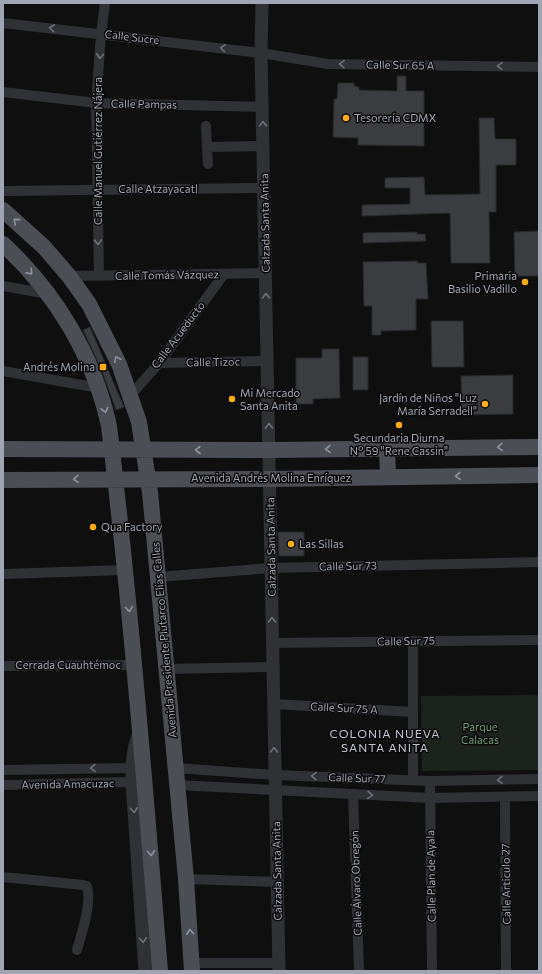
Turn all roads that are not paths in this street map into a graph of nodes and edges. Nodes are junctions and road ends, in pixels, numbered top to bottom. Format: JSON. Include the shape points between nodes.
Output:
{"nodes":[{"id":1,"x":105,"y":3,"type":"edge"},
{"id":2,"x":262,"y":3,"type":"edge"},
{"id":3,"x":3,"y":23,"type":"edge"},
{"id":4,"x":101,"y":34,"type":"junction"},
{"id":5,"x":261,"y":53,"type":"junction"},
{"id":6,"x":539,"y":66,"type":"edge"},
{"id":7,"x":3,"y":92,"type":"edge"},
{"id":8,"x":96,"y":103,"type":"junction"},
{"id":9,"x":262,"y":107,"type":"junction"},
{"id":10,"x":206,"y":126,"type":"dead end"},
{"id":11,"x":263,"y":146,"type":"junction"},
{"id":12,"x":207,"y":147,"type":"junction"},
{"id":13,"x":208,"y":164,"type":"dead end"},
{"id":14,"x":264,"y":188,"type":"junction"},
{"id":15,"x":97,"y":189,"type":"junction"},
{"id":16,"x":3,"y":191,"type":"edge"},
{"id":17,"x":3,"y":210,"type":"edge"},
{"id":18,"x":3,"y":244,"type":"edge"},
{"id":19,"x":266,"y":273,"type":"junction"},
{"id":20,"x":224,"y":274,"type":"junction"},
{"id":21,"x":69,"y":276,"type":"junction"},
{"id":22,"x":99,"y":276,"type":"junction"},
{"id":23,"x":3,"y":286,"type":"edge"},
{"id":24,"x":48,"y":294,"type":"junction"},
{"id":25,"x":267,"y":361,"type":"junction"},
{"id":26,"x":159,"y":363,"type":"junction"},
{"id":27,"x":3,"y":371,"type":"edge"},
{"id":28,"x":99,"y":388,"type":"junction"},
{"id":29,"x":130,"y":396,"type":"junction"},
{"id":30,"x":539,"y":447,"type":"edge"},
{"id":31,"x":3,"y":449,"type":"edge"},
{"id":32,"x":387,"y":449,"type":"junction"},
{"id":33,"x":112,"y":450,"type":"junction"},
{"id":34,"x":144,"y":450,"type":"junction"},
{"id":35,"x":269,"y":450,"type":"junction"},
{"id":36,"x":539,"y":475,"type":"edge"},
{"id":37,"x":388,"y":477,"type":"junction"},
{"id":38,"x":148,"y":478,"type":"junction"},
{"id":39,"x":270,"y":478,"type":"junction"},
{"id":40,"x":115,"y":479,"type":"junction"},
{"id":41,"x":3,"y":480,"type":"edge"},
{"id":42,"x":539,"y":562,"type":"edge"},
{"id":43,"x":272,"y":568,"type":"junction"},
{"id":44,"x":125,"y":570,"type":"junction"},
{"id":45,"x":3,"y":574,"type":"edge"},
{"id":46,"x":158,"y":577,"type":"junction"},
{"id":47,"x":539,"y":640,"type":"edge"},
{"id":48,"x":413,"y":641,"type":"junction"},
{"id":49,"x":273,"y":643,"type":"junction"},
{"id":50,"x":134,"y":665,"type":"junction"},
{"id":51,"x":3,"y":666,"type":"edge"},
{"id":52,"x":273,"y":667,"type":"junction"},
{"id":53,"x":166,"y":669,"type":"junction"},
{"id":54,"x":274,"y":704,"type":"junction"},
{"id":55,"x":413,"y":712,"type":"junction"},
{"id":56,"x":141,"y":731,"type":"junction"},
{"id":57,"x":132,"y":768,"type":"junction"},
{"id":58,"x":176,"y":768,"type":"junction"},
{"id":59,"x":3,"y":770,"type":"edge"},
{"id":60,"x":275,"y":775,"type":"junction"},
{"id":61,"x":539,"y":779,"type":"edge"},
{"id":62,"x":413,"y":780,"type":"junction"},
{"id":63,"x":430,"y":781,"type":"junction"},
{"id":64,"x":132,"y":782,"type":"junction"},
{"id":65,"x":3,"y":785,"type":"edge"},
{"id":66,"x":177,"y":785,"type":"junction"},
{"id":67,"x":276,"y":791,"type":"junction"},
{"id":68,"x":353,"y":794,"type":"junction"},
{"id":69,"x":539,"y":796,"type":"edge"},
{"id":70,"x":505,"y":797,"type":"junction"},
{"id":71,"x":430,"y":798,"type":"junction"},
{"id":72,"x":3,"y":878,"type":"edge"},
{"id":73,"x":186,"y":879,"type":"junction"},
{"id":74,"x":277,"y":882,"type":"junction"},
{"id":75,"x":77,"y":950,"type":"dead end"},
{"id":76,"x":192,"y":967,"type":"edge"},
{"id":77,"x":279,"y":967,"type":"edge"},
{"id":78,"x":145,"y":971,"type":"edge"},
{"id":79,"x":160,"y":971,"type":"edge"},
{"id":80,"x":359,"y":971,"type":"edge"},
{"id":81,"x":432,"y":971,"type":"edge"},
{"id":82,"x":506,"y":971,"type":"edge"}],
"edges":[{"from":1,"to":4,"type":"street","name":"Calle Manuel Gutiérrez Nájera"},
{"from":2,"to":5,"type":"street","name":"Calzada Santa Anita"},
{"from":4,"to":3,"type":"street","name":"Calle Sucre","one_way":true},
{"from":5,"to":4,"type":"street","name":"Calle Sucre","one_way":true},
{"from":4,"to":8,"type":"street","name":"Calle Manuel Gutiérrez Nájera","one_way":true},
{"from":6,"to":5,"type":"street","name":"Calle Sur 65 A","one_way":true,"via":[[328,64]]},
{"from":5,"to":9,"type":"street","name":"Calzada Santa Anita"},
{"from":7,"to":8,"type":"street","name":"Calle Pampas"},
{"from":8,"to":9,"type":"street","name":"Calle Pampas"},
{"from":8,"to":15,"type":"street","name":"Calle Manuel Gutiérrez Nájera"},
{"from":11,"to":9,"type":"street","name":"Calzada Santa Anita","one_way":true},
{"from":10,"to":12,"type":"street"},
{"from":11,"to":12,"type":"street"},
{"from":11,"to":14,"type":"street","name":"Calzada Santa Anita"},
{"from":12,"to":13,"type":"street"},
{"from":14,"to":15,"type":"street","name":"Calle Atzayacatl"},
{"from":14,"to":19,"type":"street","name":"Calzada Santa Anita"},
{"from":15,"to":16,"type":"street","name":"Calle Atzayacatl"},
{"from":15,"to":22,"type":"street","name":"Calle Manuel Gutiérrez Nájera","one_way":true},
{"from":21,"to":17,"type":"main road","name":"Avenida Presidente Plutarco Elías Calles","one_way":true,"via":[[44,247]]},
{"from":18,"to":24,"type":"main road","one_way":true},
{"from":19,"to":20,"type":"street","name":"Calle Tomás Vázquez"},
{"from":25,"to":19,"type":"street","name":"Calzada Santa Anita","one_way":true},
{"from":20,"to":22,"type":"street","name":"Calle Tomás Vázquez"},
{"from":20,"to":26,"type":"street","name":"Calle Acueducto"},
{"from":21,"to":22,"type":"street","name":"Calle Tomás Vázquez"},
{"from":29,"to":21,"type":"main road","name":"Avenida Presidente Plutarco Elías Calles","one_way":true,"via":[[119,364],[92,310]]},
{"from":23,"to":24,"type":"street"},
{"from":24,"to":28,"type":"main road","via":[[81,347]]},
{"from":25,"to":26,"type":"street","name":"Calle Tizoc"},
{"from":35,"to":25,"type":"street","name":"Calzada Santa Anita","one_way":true},
{"from":26,"to":29,"type":"street","name":"Calle Acueducto"},
{"from":27,"to":28,"type":"street"},
{"from":28,"to":33,"type":"main road","one_way":true},
{"from":29,"to":34,"type":"main road","name":"Avenida Presidente Plutarco Elías Calles","via":[[139,422]]},
{"from":30,"to":32,"type":"main road","one_way":true},
{"from":31,"to":33,"type":"main road"},
{"from":32,"to":35,"type":"main road","one_way":true},
{"from":32,"to":37,"type":"main road"},
{"from":33,"to":34,"type":"main road"},
{"from":33,"to":40,"type":"main road"},
{"from":35,"to":34,"type":"main road","one_way":true},
{"from":34,"to":38,"type":"main road","name":"Avenida Presidente Plutarco Elías Calles"},
{"from":35,"to":39,"type":"street","name":"Calzada Santa Anita"},
{"from":36,"to":37,"type":"main road","name":"Avenida Andrés Molina Enríquez","one_way":true},
{"from":37,"to":39,"type":"main road","name":"Avenida Andrés Molina Enríquez"},
{"from":38,"to":39,"type":"main road","name":"Avenida Andrés Molina Enríquez"},
{"from":38,"to":40,"type":"main road","name":"Avenida Andrés Molina Enríquez"},
{"from":38,"to":46,"type":"main road","name":"Avenida Presidente Plutarco Elías Calles"},
{"from":39,"to":43,"type":"street","name":"Calzada Santa Anita"},
{"from":40,"to":41,"type":"main road","name":"Avenida Andrés Molina Enríquez","one_way":true},
{"from":40,"to":44,"type":"main road"},
{"from":42,"to":43,"type":"street","name":"Calle Sur 73"},
{"from":43,"to":46,"type":"street","name":"Calle Sur 73"},
{"from":49,"to":43,"type":"street","name":"Calzada Santa Anita","one_way":true},
{"from":44,"to":45,"type":"street"},
{"from":44,"to":50,"type":"main road","one_way":true},
{"from":46,"to":53,"type":"main road","name":"Avenida Presidente Plutarco Elías Calles"},
{"from":47,"to":48,"type":"street","name":"Calle Sur 75"},
{"from":48,"to":49,"type":"street","name":"Calle Sur 75"},
{"from":48,"to":55,"type":"street"},
{"from":49,"to":52,"type":"street","name":"Calzada Santa Anita"},
{"from":50,"to":51,"type":"street","name":"Cerrada Cuauhtémoc"},
{"from":50,"to":56,"type":"main road"},
{"from":52,"to":53,"type":"street"},
{"from":52,"to":54,"type":"street","name":"Calzada Santa Anita"},
{"from":53,"to":58,"type":"main road","name":"Avenida Presidente Plutarco Elías Calles"},
{"from":54,"to":55,"type":"street","name":"Calle Sur 75 A"},
{"from":60,"to":54,"type":"street","name":"Calzada Santa Anita","one_way":true},
{"from":55,"to":62,"type":"street"},
{"from":56,"to":57,"type":"street","via":[[135,744]]},
{"from":56,"to":79,"type":"main road","one_way":true},
{"from":57,"to":59,"type":"street","name":"Avenida Amacuzac","one_way":true},
{"from":57,"to":64,"type":"street"},
{"from":58,"to":60,"type":"street","name":"Calle Sur 77"},
{"from":58,"to":66,"type":"main road","name":"Avenida Presidente Plutarco Elías Calles"},
{"from":62,"to":60,"type":"street","name":"Calle Sur 77","one_way":true},
{"from":60,"to":67,"type":"street","name":"Calzada Santa Anita"},
{"from":61,"to":63,"type":"street","name":"Calle Sur 77","one_way":true},
{"from":62,"to":63,"type":"street","name":"Calle Sur 77"},
{"from":63,"to":71,"type":"street","name":"Calle Plan de Ayala"},
{"from":64,"to":65,"type":"street","name":"Avenida Amacuzac"},
{"from":64,"to":78,"type":"street","one_way":true},
{"from":66,"to":67,"type":"street","name":"Calle Sur 77"},
{"from":66,"to":73,"type":"main road","name":"Avenida Presidente Plutarco Elías Calles"},
{"from":67,"to":68,"type":"street","name":"Calle Sur 77"},
{"from":67,"to":74,"type":"street","name":"Calzada Santa Anita"},
{"from":68,"to":71,"type":"street","name":"Calle Sur 77","one_way":true},
{"from":68,"to":80,"type":"street","name":"Calle Álvaro Obregón"},
{"from":69,"to":70,"type":"street","name":"Calle Sur 77"},
{"from":70,"to":71,"type":"street","name":"Calle Sur 77"},
{"from":70,"to":82,"type":"street","name":"Calle Articulo 27"},
{"from":71,"to":81,"type":"street","name":"Calle Plan de Ayala"},
{"from":72,"to":75,"type":"street","via":[[87,886],[89,891],[86,916]]},
{"from":73,"to":74,"type":"street"},
{"from":76,"to":73,"type":"main road","name":"Avenida Presidente Plutarco Elías Calles","one_way":true},
{"from":74,"to":77,"type":"street","name":"Calzada Santa Anita"},
{"from":76,"to":77,"type":"street"}]}
